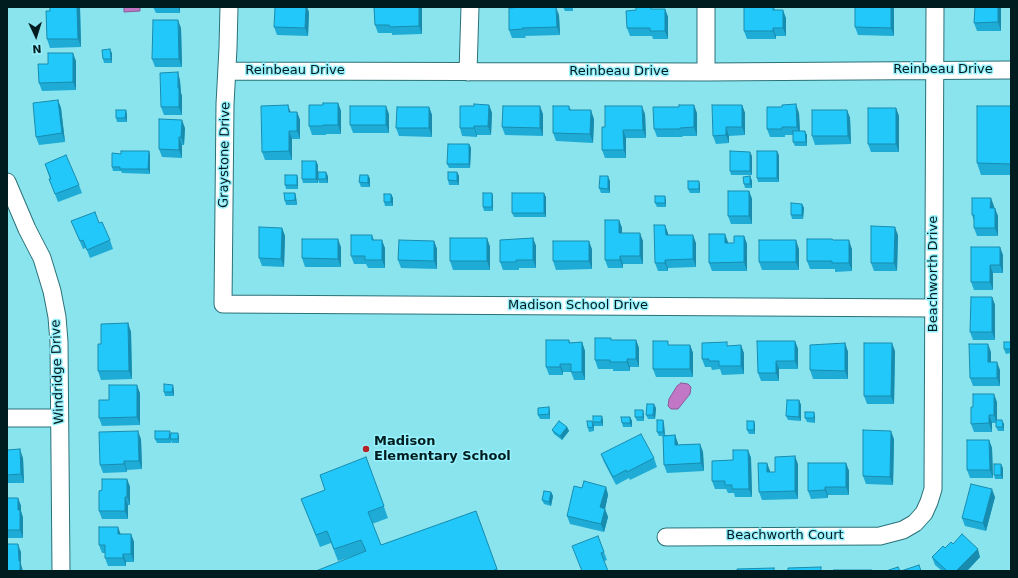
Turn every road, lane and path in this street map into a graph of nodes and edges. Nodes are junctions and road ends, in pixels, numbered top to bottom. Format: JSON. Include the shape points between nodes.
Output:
{"nodes":[{"id":1,"x":229,"y":7,"type":"edge"},
{"id":2,"x":470,"y":7,"type":"edge"},
{"id":3,"x":706,"y":7,"type":"edge"},
{"id":4,"x":936,"y":7,"type":"edge"},
{"id":5,"x":935,"y":70,"type":"junction"},
{"id":6,"x":1011,"y":70,"type":"edge"},
{"id":7,"x":227,"y":71,"type":"junction"},
{"id":8,"x":468,"y":72,"type":"junction"},
{"id":9,"x":706,"y":72,"type":"junction"},
{"id":10,"x":7,"y":182,"type":"edge"},
{"id":11,"x":223,"y":304,"type":"joint"},
{"id":12,"x":933,"y":308,"type":"junction"},
{"id":13,"x":7,"y":418,"type":"edge"},
{"id":14,"x":59,"y":418,"type":"junction"},
{"id":15,"x":904,"y":530,"type":"joint"},
{"id":16,"x":666,"y":537,"type":"dead end"},
{"id":17,"x":61,"y":571,"type":"edge"}],
"edges":[{"from":1,"to":7,"type":"street","name":"Graystone Drive"},
{"from":2,"to":8,"type":"street"},
{"from":3,"to":9,"type":"street"},
{"from":4,"to":5,"type":"street","name":"Beachworth Drive"},
{"from":5,"to":6,"type":"street","name":"Reinbeau Drive"},
{"from":5,"to":9,"type":"street","name":"Reinbeau Drive"},
{"from":5,"to":12,"type":"street","name":"Beachworth Drive"},
{"from":7,"to":8,"type":"street","name":"Reinbeau Drive"},
{"from":7,"to":11,"type":"street","name":"Graystone Drive"},
{"from":8,"to":9,"type":"street","name":"Reinbeau Drive"},
{"from":10,"to":14,"type":"street","name":"Windridge Drive","via":[[42,258],[52,291],[59,342]]},
{"from":11,"to":12,"type":"street","name":"Madison School Drive"},
{"from":12,"to":15,"type":"street","name":"Beachworth Drive","via":[[933,489],[924,514]]},
{"from":13,"to":14,"type":"street"},
{"from":14,"to":17,"type":"street","name":"Windridge Drive"},
{"from":15,"to":16,"type":"street","name":"Beachworth Court","via":[[880,536]]}]}
